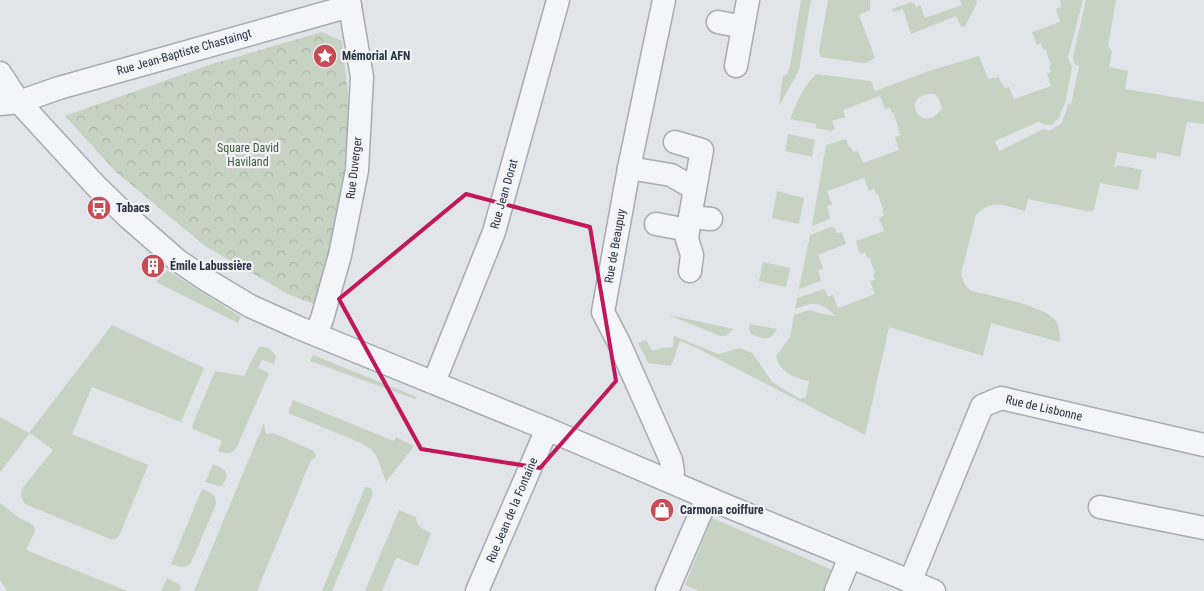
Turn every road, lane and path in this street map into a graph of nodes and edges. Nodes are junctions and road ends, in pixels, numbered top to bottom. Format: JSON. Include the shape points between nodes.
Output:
{"nodes":[{"id":1,"x":558,"y":0,"type":"edge"},
{"id":2,"x":664,"y":0,"type":"edge"},
{"id":3,"x":748,"y":0,"type":"edge"},
{"id":4,"x":349,"y":3,"type":"edge"},
{"id":5,"x":718,"y":22,"type":"dead end"},
{"id":6,"x":743,"y":27,"type":"junction"},
{"id":7,"x":736,"y":66,"type":"dead end"},
{"id":8,"x":0,"y":73,"type":"edge"},
{"id":9,"x":9,"y":103,"type":"edge"},
{"id":10,"x":0,"y":122,"type":"edge"},
{"id":11,"x":675,"y":142,"type":"dead end"},
{"id":12,"x":629,"y":168,"type":"junction"},
{"id":13,"x":694,"y":189,"type":"junction"},
{"id":14,"x":696,"y":222,"type":"junction"},
{"id":15,"x":656,"y":224,"type":"dead end"},
{"id":16,"x":690,"y":271,"type":"dead end"},
{"id":17,"x":316,"y":334,"type":"junction"},
{"id":18,"x":434,"y":382,"type":"junction"},
{"id":19,"x":547,"y":429,"type":"junction"},
{"id":20,"x":1204,"y":445,"type":"edge"},
{"id":21,"x":670,"y":481,"type":"junction"},
{"id":22,"x":707,"y":498,"type":"junction"},
{"id":23,"x":1100,"y":507,"type":"dead end"},
{"id":24,"x":1204,"y":528,"type":"edge"},
{"id":25,"x":850,"y":557,"type":"junction"},
{"id":26,"x":910,"y":582,"type":"junction"},
{"id":27,"x":477,"y":591,"type":"edge"},
{"id":28,"x":667,"y":591,"type":"edge"},
{"id":29,"x":836,"y":591,"type":"edge"},
{"id":30,"x":934,"y":591,"type":"edge"}],
"edges":[{"from":1,"to":18,"type":"street","name":"Rue Jean Dorat","via":[[494,232]]},
{"from":2,"to":12,"type":"street","name":"Rue de Beaupuy"},
{"from":3,"to":6,"type":"street"},
{"from":4,"to":9,"type":"street","name":"Rue Jean-Baptiste Chastaingt"},
{"from":4,"to":17,"type":"street","name":"Rue Duverger","via":[[362,77],[357,170],[340,255]]},
{"from":5,"to":6,"type":"street"},
{"from":6,"to":7,"type":"street"},
{"from":8,"to":9,"type":"street"},
{"from":9,"to":10,"type":"street"},
{"from":9,"to":17,"type":"street","via":[[176,260],[250,306]]},
{"from":11,"to":13,"type":"street","via":[[710,151]]},
{"from":12,"to":13,"type":"street","via":[[671,175]]},
{"from":12,"to":21,"type":"street","name":"Rue de Beaupuy","via":[[603,312],[671,460],[673,472]]},
{"from":13,"to":14,"type":"street"},
{"from":14,"to":15,"type":"street"},
{"from":14,"to":16,"type":"street","via":[[687,239],[692,255]]},
{"from":17,"to":18,"type":"street"},
{"from":18,"to":19,"type":"street"},
{"from":19,"to":21,"type":"street"},
{"from":19,"to":27,"type":"street","name":"Rue Jean de la Fontaine"},
{"from":20,"to":26,"type":"street","name":"Rue de Lisbonne","via":[[1001,398],[982,406]]},
{"from":21,"to":22,"type":"street"},
{"from":22,"to":25,"type":"street"},
{"from":22,"to":28,"type":"street"},
{"from":23,"to":24,"type":"street"},
{"from":25,"to":26,"type":"street"},
{"from":25,"to":29,"type":"street"},
{"from":26,"to":30,"type":"street"}]}
